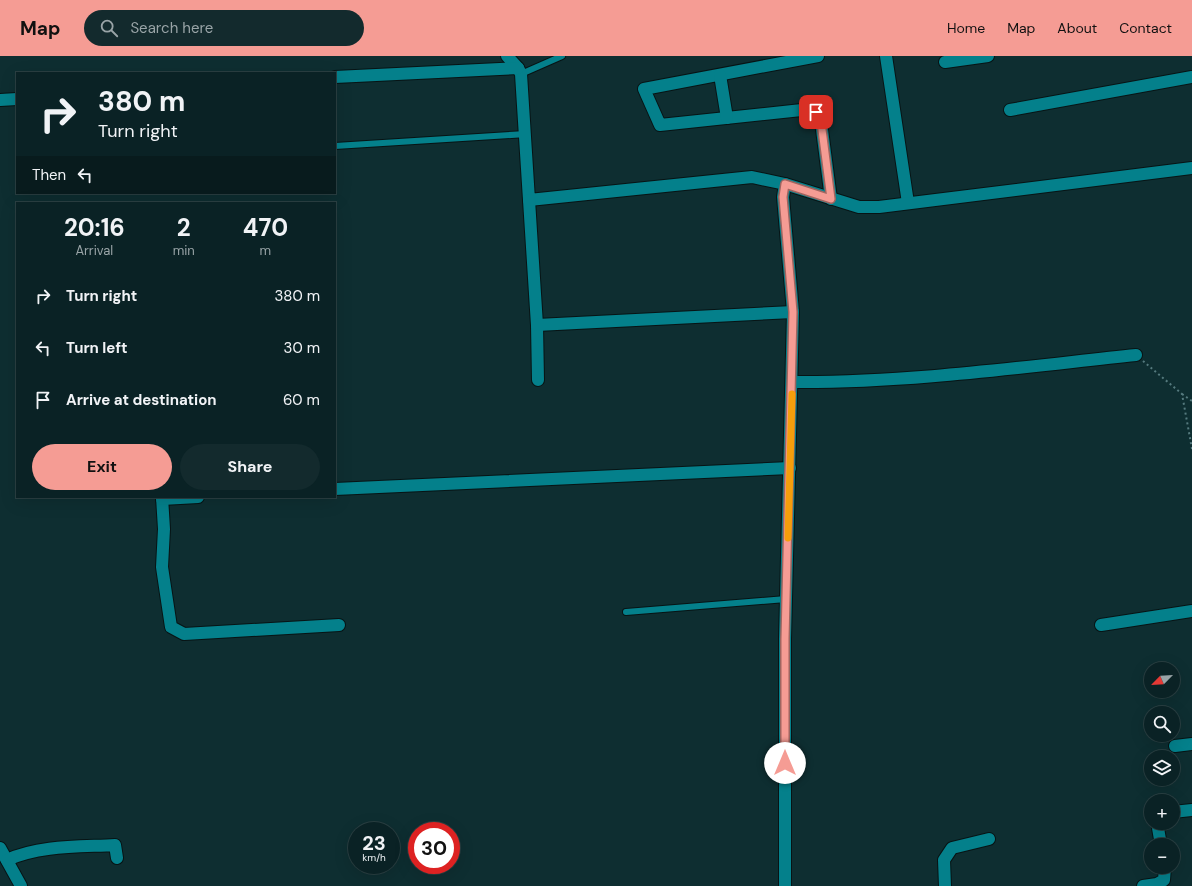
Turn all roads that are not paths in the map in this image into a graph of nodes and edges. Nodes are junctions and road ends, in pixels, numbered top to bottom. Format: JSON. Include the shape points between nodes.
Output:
{"nodes":[{"id":1,"x":507,"y":56,"type":"edge"},
{"id":2,"x":562,"y":56,"type":"edge"},
{"id":3,"x":818,"y":56,"type":"edge"},
{"id":4,"x":886,"y":56,"type":"edge"},
{"id":5,"x":988,"y":56,"type":"edge"},
{"id":6,"x":945,"y":62,"type":"dead end"},
{"id":7,"x":520,"y":71,"type":"junction"},
{"id":8,"x":720,"y":75,"type":"junction"},
{"id":9,"x":336,"y":77,"type":"edge"},
{"id":10,"x":1192,"y":77,"type":"edge"},
{"id":11,"x":16,"y":99,"type":"edge"},
{"id":12,"x":0,"y":100,"type":"edge"},
{"id":13,"x":1010,"y":110,"type":"dead end"},
{"id":14,"x":727,"y":118,"type":"junction"},
{"id":15,"x":526,"y":134,"type":"junction"},
{"id":16,"x":336,"y":146,"type":"edge"},
{"id":17,"x":1192,"y":168,"type":"edge"},
{"id":18,"x":785,"y":184,"type":"junction"},
{"id":19,"x":831,"y":199,"type":"junction"},
{"id":20,"x":529,"y":200,"type":"junction"},
{"id":21,"x":908,"y":203,"type":"junction"},
{"id":22,"x":793,"y":312,"type":"junction"},
{"id":23,"x":537,"y":325,"type":"junction"},
{"id":24,"x":1136,"y":355,"type":"road end"},
{"id":25,"x":538,"y":380,"type":"dead end"},
{"id":26,"x":792,"y":382,"type":"junction"},
{"id":27,"x":790,"y":468,"type":"junction"},
{"id":28,"x":336,"y":489,"type":"edge"},
{"id":29,"x":162,"y":498,"type":"edge"},
{"id":30,"x":786,"y":599,"type":"junction"},
{"id":31,"x":1192,"y":611,"type":"edge"},
{"id":32,"x":626,"y":612,"type":"dead end"},
{"id":33,"x":339,"y":625,"type":"dead end"},
{"id":34,"x":1102,"y":625,"type":"dead end"},
{"id":35,"x":1192,"y":744,"type":"edge"},
{"id":36,"x":1175,"y":746,"type":"dead end"},
{"id":37,"x":1192,"y":810,"type":"edge"},
{"id":38,"x":1180,"y":811,"type":"edge"},
{"id":39,"x":989,"y":839,"type":"dead end"},
{"id":40,"x":0,"y":848,"type":"edge"},
{"id":41,"x":117,"y":858,"type":"dead end"},
{"id":42,"x":7,"y":860,"type":"junction"},
{"id":43,"x":1165,"y":883,"type":"edge"},
{"id":44,"x":21,"y":886,"type":"edge"},
{"id":45,"x":785,"y":886,"type":"edge"},
{"id":46,"x":945,"y":886,"type":"edge"},
{"id":47,"x":1143,"y":886,"type":"edge"}],
"edges":[{"from":1,"to":7,"type":"street"},
{"from":2,"to":7,"type":"lane"},
{"from":3,"to":8,"type":"street"},
{"from":4,"to":21,"type":"street"},
{"from":5,"to":6,"type":"street"},
{"from":7,"to":9,"type":"street"},
{"from":7,"to":15,"type":"street"},
{"from":8,"to":14,"type":"street"},
{"from":8,"to":14,"type":"street","via":[[644,89],[660,125]]},
{"from":10,"to":13,"type":"street"},
{"from":11,"to":12,"type":"street"},
{"from":14,"to":19,"type":"street","via":[[811,109],[816,112],[821,122]]},
{"from":15,"to":16,"type":"lane"},
{"from":15,"to":20,"type":"street"},
{"from":17,"to":21,"type":"street"},
{"from":18,"to":19,"type":"street"},
{"from":18,"to":20,"type":"street","via":[[752,177]]},
{"from":18,"to":22,"type":"street","via":[[783,197]]},
{"from":19,"to":21,"type":"street","via":[[859,207]]},
{"from":20,"to":23,"type":"street"},
{"from":22,"to":23,"type":"street"},
{"from":22,"to":26,"type":"street"},
{"from":23,"to":25,"type":"street"},
{"from":24,"to":26,"type":"street","via":[[897,380]]},
{"from":26,"to":27,"type":"street"},
{"from":27,"to":28,"type":"street"},
{"from":27,"to":30,"type":"street"},
{"from":29,"to":33,"type":"street","via":[[162,566],[171,627],[184,634]]},
{"from":30,"to":32,"type":"lane"},
{"from":30,"to":45,"type":"street"},
{"from":31,"to":34,"type":"street"},
{"from":35,"to":36,"type":"street"},
{"from":37,"to":38,"type":"street"},
{"from":39,"to":46,"type":"street","via":[[952,848],[944,860]]},
{"from":40,"to":42,"type":"street"},
{"from":41,"to":42,"type":"street","via":[[115,845],[49,849],[21,854]]},
{"from":42,"to":44,"type":"street"},
{"from":43,"to":47,"type":"street"}]}
